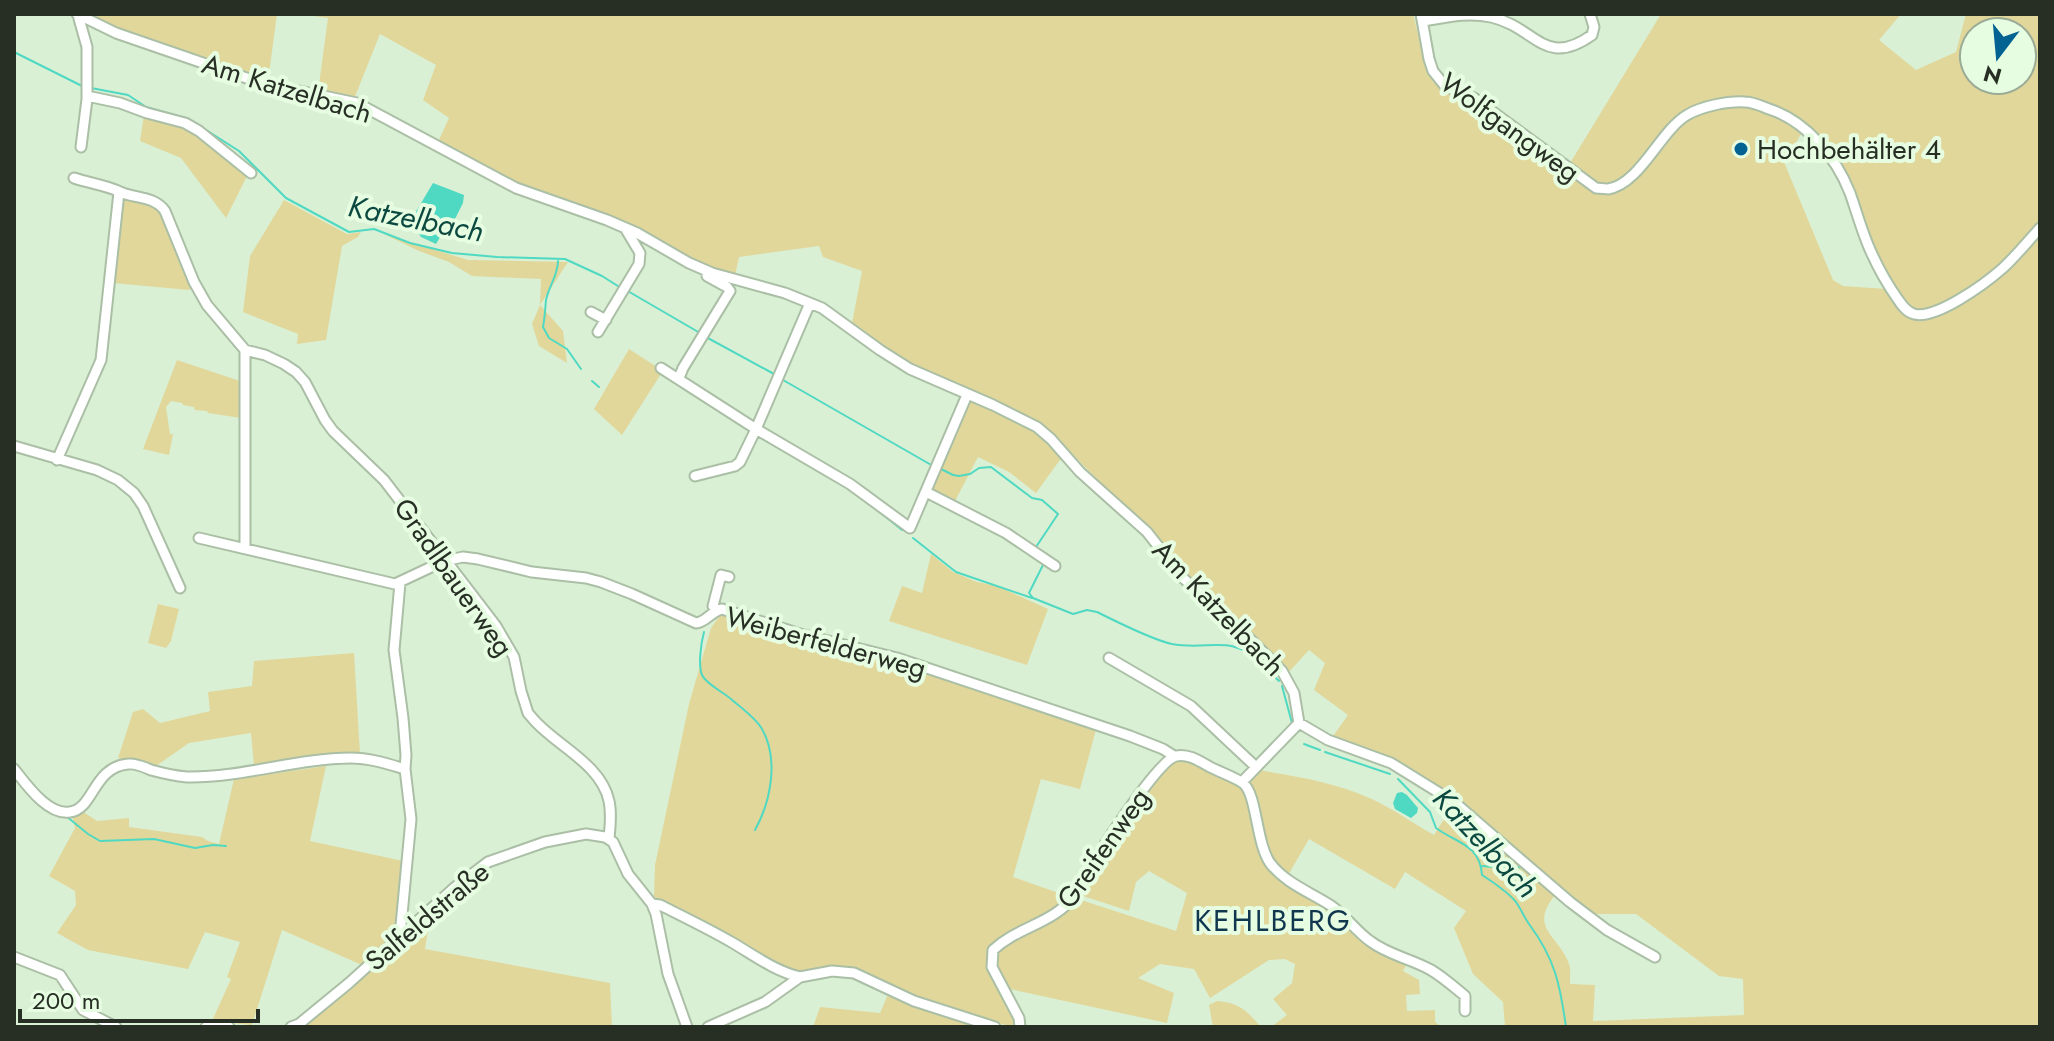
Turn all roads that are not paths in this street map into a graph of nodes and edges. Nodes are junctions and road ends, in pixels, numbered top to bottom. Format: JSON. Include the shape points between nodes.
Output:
{"nodes":[{"id":1,"x":77,"y":14,"type":"edge"},
{"id":2,"x":1590,"y":14,"type":"edge"},
{"id":3,"x":1422,"y":18,"type":"edge"},
{"id":4,"x":87,"y":96,"type":"junction"},
{"id":5,"x":81,"y":147,"type":"dead end"},
{"id":6,"x":251,"y":173,"type":"dead end"},
{"id":7,"x":74,"y":178,"type":"dead end"},
{"id":8,"x":119,"y":192,"type":"junction"},
{"id":9,"x":625,"y":228,"type":"junction"},
{"id":10,"x":2040,"y":228,"type":"edge"},
{"id":11,"x":700,"y":268,"type":"junction"},
{"id":12,"x":810,"y":303,"type":"junction"},
{"id":13,"x":591,"y":312,"type":"dead end"},
{"id":14,"x":606,"y":320,"type":"junction"},
{"id":15,"x":598,"y":332,"type":"dead end"},
{"id":16,"x":245,"y":350,"type":"junction"},
{"id":17,"x":661,"y":368,"type":"dead end"},
{"id":18,"x":679,"y":378,"type":"junction"},
{"id":19,"x":967,"y":395,"type":"junction"},
{"id":20,"x":756,"y":429,"type":"junction"},
{"id":21,"x":14,"y":446,"type":"edge"},
{"id":22,"x":57,"y":460,"type":"junction"},
{"id":23,"x":695,"y":476,"type":"dead end"},
{"id":24,"x":926,"y":492,"type":"junction"},
{"id":25,"x":199,"y":538,"type":"dead end"},
{"id":26,"x":245,"y":548,"type":"junction"},
{"id":27,"x":444,"y":561,"type":"junction"},
{"id":28,"x":1055,"y":566,"type":"dead end"},
{"id":29,"x":729,"y":577,"type":"dead end"},
{"id":30,"x":400,"y":583,"type":"junction"},
{"id":31,"x":180,"y":588,"type":"dead end"},
{"id":32,"x":717,"y":610,"type":"junction"},
{"id":33,"x":1109,"y":658,"type":"dead end"},
{"id":34,"x":1299,"y":723,"type":"junction"},
{"id":35,"x":1174,"y":756,"type":"junction"},
{"id":36,"x":1256,"y":767,"type":"junction"},
{"id":37,"x":14,"y":769,"type":"edge"},
{"id":38,"x":405,"y":769,"type":"junction"},
{"id":39,"x":1242,"y":782,"type":"junction"},
{"id":40,"x":609,"y":839,"type":"junction"},
{"id":41,"x":652,"y":904,"type":"junction"},
{"id":42,"x":400,"y":936,"type":"junction"},
{"id":43,"x":14,"y":957,"type":"edge"},
{"id":44,"x":1655,"y":957,"type":"dead end"},
{"id":45,"x":800,"y":977,"type":"junction"},
{"id":46,"x":1465,"y":1011,"type":"dead end"},
{"id":47,"x":116,"y":1027,"type":"edge"},
{"id":48,"x":206,"y":1027,"type":"edge"},
{"id":49,"x":229,"y":1027,"type":"edge"},
{"id":50,"x":291,"y":1027,"type":"edge"},
{"id":51,"x":687,"y":1027,"type":"edge"},
{"id":52,"x":708,"y":1027,"type":"edge"},
{"id":53,"x":995,"y":1027,"type":"edge"},
{"id":54,"x":1020,"y":1027,"type":"edge"}],
"edges":[{"from":1,"to":4,"type":"street","via":[[87,47]]},
{"from":1,"to":9,"type":"street","name":"Am Katzelbach","via":[[116,33],[261,83],[357,103],[516,188]]},
{"from":2,"to":3,"type":"street","via":[[1592,35],[1559,49],[1494,18]]},
{"from":3,"to":10,"type":"street","name":"Wolfgangweg","via":[[1433,71],[1445,86],[1474,98],[1596,188],[1623,183],[1686,115],[1704,109],[1748,102],[1797,122],[1829,155],[1878,268],[1911,314],[1940,310],[1982,283]]},
{"from":4,"to":5,"type":"street"},
{"from":4,"to":6,"type":"street","via":[[185,123]]},
{"from":7,"to":8,"type":"street"},
{"from":8,"to":16,"type":"street","via":[[161,205],[200,294]]},
{"from":8,"to":22,"type":"street","via":[[101,360]]},
{"from":9,"to":11,"type":"street","name":"Am Katzelbach"},
{"from":9,"to":14,"type":"street","via":[[640,260]]},
{"from":11,"to":12,"type":"street","name":"Am Katzelbach"},
{"from":11,"to":18,"type":"street","name":"Am Katzelbach","via":[[730,291]]},
{"from":12,"to":19,"type":"street","name":"Am Katzelbach","via":[[891,358]]},
{"from":12,"to":20,"type":"street"},
{"from":13,"to":14,"type":"street"},
{"from":14,"to":15,"type":"street"},
{"from":16,"to":26,"type":"street"},
{"from":16,"to":27,"type":"street","name":"Gradlbauerweg","via":[[296,372],[333,431],[384,480]]},
{"from":17,"to":18,"type":"street"},
{"from":18,"to":20,"type":"street"},
{"from":19,"to":24,"type":"street"},
{"from":19,"to":34,"type":"street","name":"Am Katzelbach","via":[[1037,427],[1147,532],[1184,579],[1282,671],[1294,693]]},
{"from":20,"to":23,"type":"street","via":[[735,466]]},
{"from":20,"to":24,"type":"street","via":[[850,484],[910,528]]},
{"from":21,"to":22,"type":"street"},
{"from":22,"to":31,"type":"street","via":[[97,470],[140,499]]},
{"from":24,"to":28,"type":"street","via":[[1015,538]]},
{"from":25,"to":26,"type":"street"},
{"from":26,"to":30,"type":"street"},
{"from":27,"to":30,"type":"street","name":"Weiberfelderweg"},
{"from":27,"to":32,"type":"street","name":"Weiberfelderweg","via":[[463,557],[586,578],[696,623]]},
{"from":27,"to":40,"type":"street","name":"Gradlbauerweg","via":[[510,649],[528,713],[589,768],[607,792]]},
{"from":29,"to":32,"type":"street","via":[[721,575],[713,606]]},
{"from":30,"to":38,"type":"street","via":[[394,650]]},
{"from":32,"to":35,"type":"street","name":"Weiberfelderweg","via":[[897,658],[1130,736]]},
{"from":33,"to":36,"type":"street","via":[[1191,706]]},
{"from":34,"to":36,"type":"street"},
{"from":34,"to":44,"type":"street","via":[[1328,740],[1391,763],[1454,802],[1570,902]]},
{"from":35,"to":39,"type":"street"},
{"from":35,"to":54,"type":"street","name":"Greifenweg","via":[[1144,790],[1077,893],[1055,916],[993,950],[992,967]]},
{"from":36,"to":39,"type":"street"},
{"from":37,"to":38,"type":"street","via":[[40,800],[69,813],[82,808],[111,769],[129,763],[185,777],[354,758]]},
{"from":38,"to":42,"type":"street","via":[[411,830]]},
{"from":39,"to":46,"type":"street","via":[[1253,802],[1263,849],[1283,876],[1332,906],[1368,940],[1433,970],[1465,996]]},
{"from":40,"to":41,"type":"street"},
{"from":40,"to":42,"type":"street","name":"Salfeldstraße","via":[[575,835],[498,857]]},
{"from":41,"to":45,"type":"street"},
{"from":41,"to":51,"type":"street"},
{"from":42,"to":50,"type":"street","name":"Salfeldstraße"},
{"from":43,"to":47,"type":"street","via":[[60,975],[83,1010]]},
{"from":45,"to":52,"type":"street","via":[[765,1002]]},
{"from":45,"to":53,"type":"street","via":[[854,973],[914,1001]]},
{"from":48,"to":49,"type":"street"}]}
